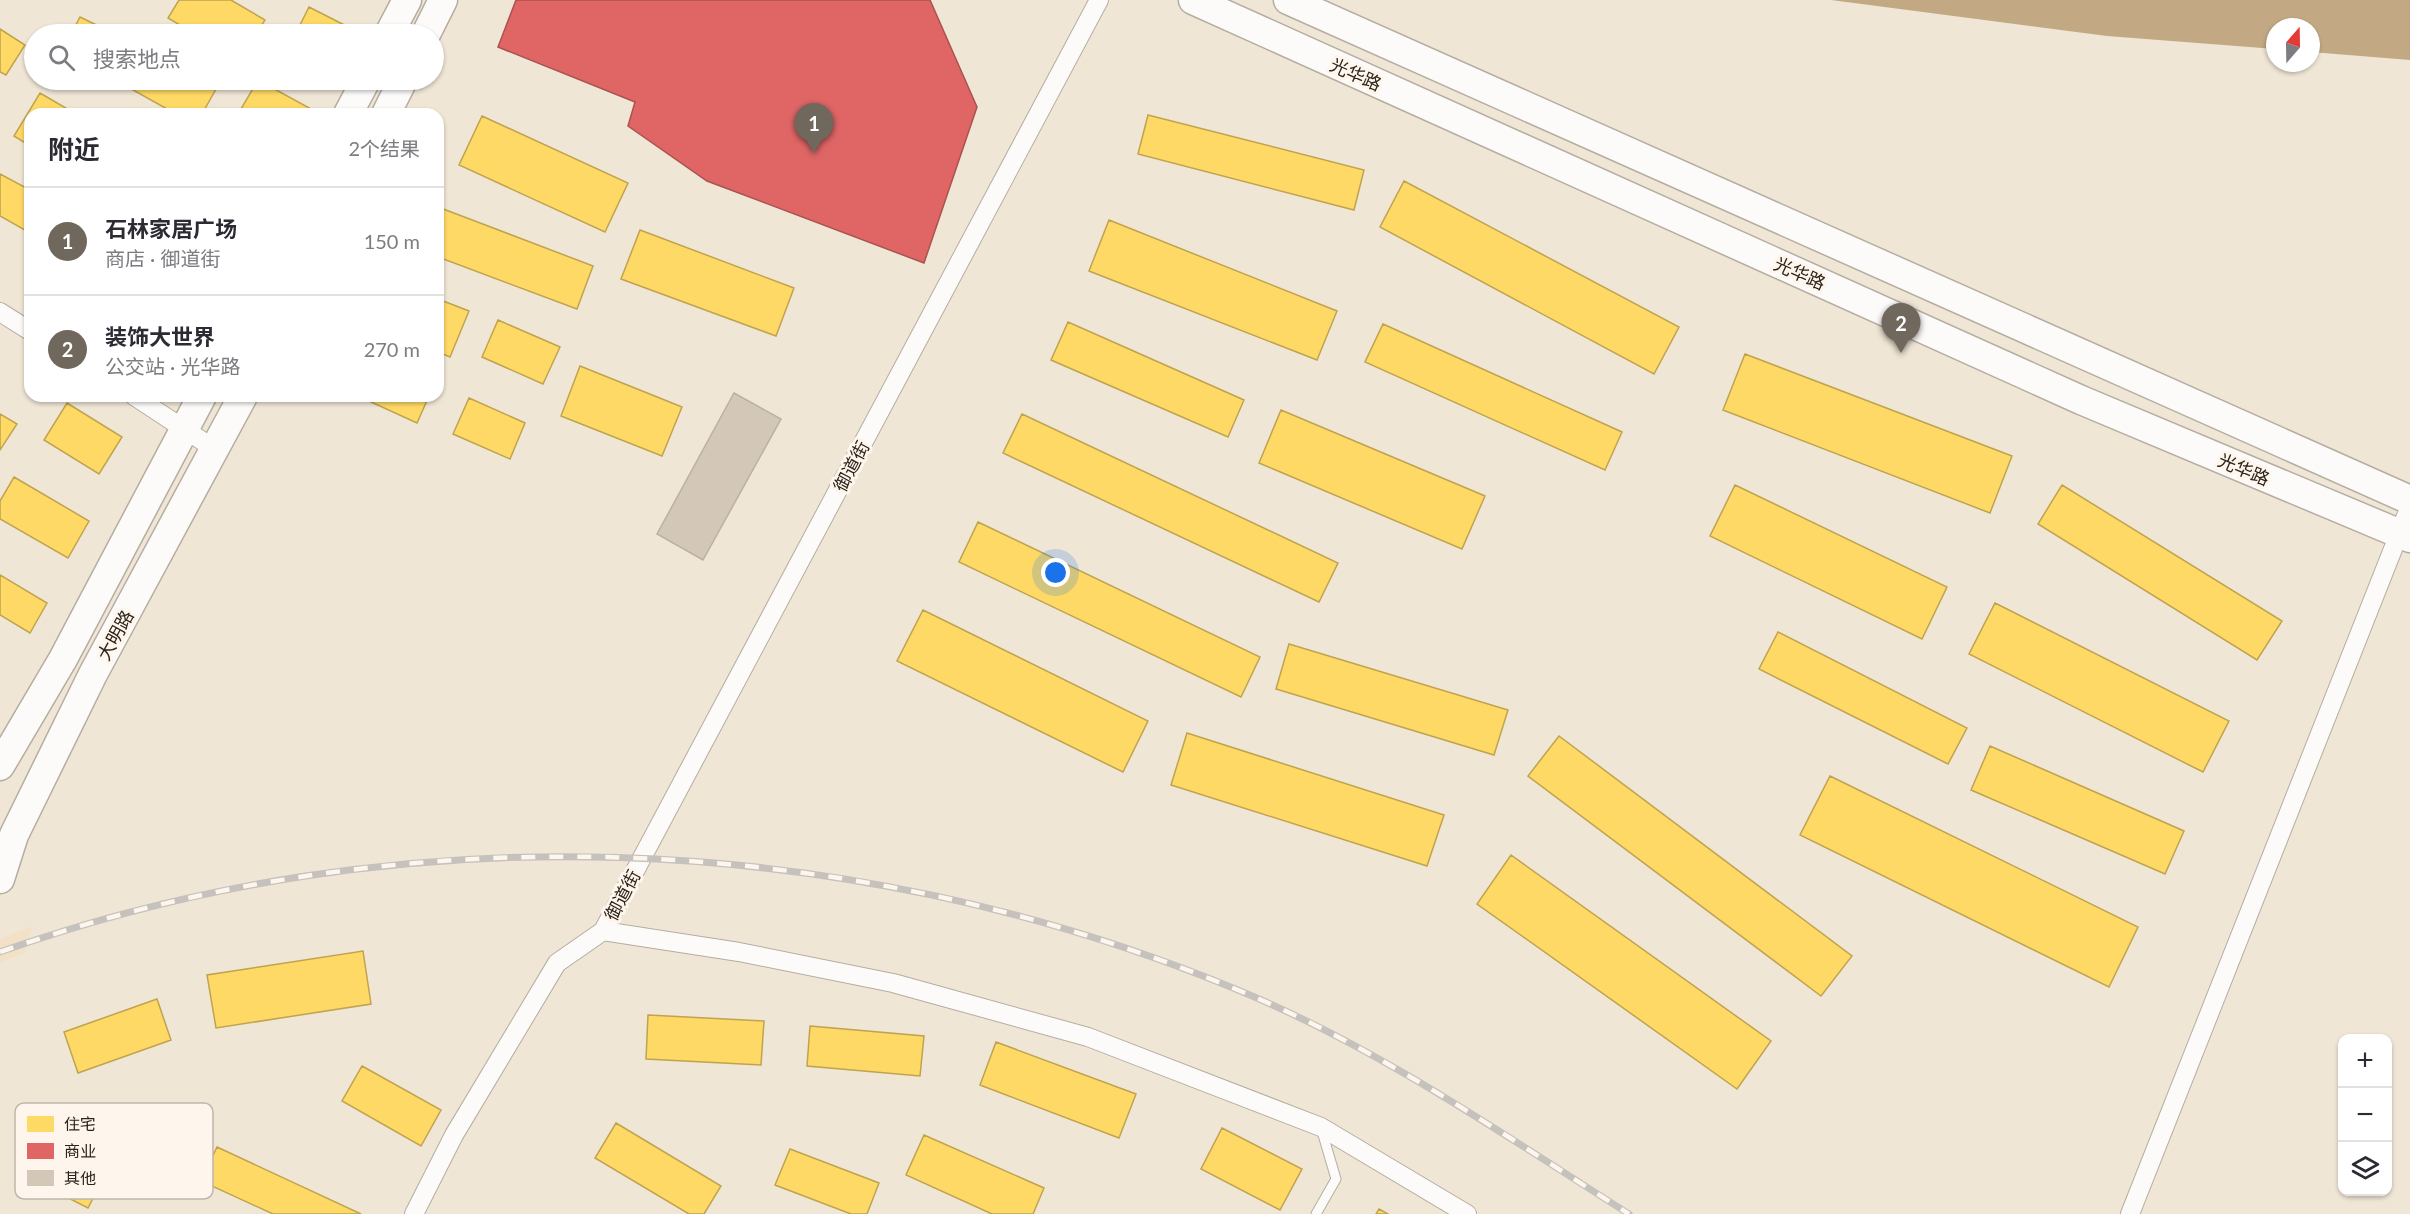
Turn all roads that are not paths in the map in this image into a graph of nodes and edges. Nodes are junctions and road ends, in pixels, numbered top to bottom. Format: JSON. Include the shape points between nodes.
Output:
{"nodes":[{"id":1,"x":407,"y":0,"type":"edge"},
{"id":2,"x":443,"y":0,"type":"edge"},
{"id":3,"x":1099,"y":0,"type":"edge"},
{"id":4,"x":1193,"y":0,"type":"edge"},
{"id":5,"x":1288,"y":0,"type":"edge"},
{"id":6,"x":394,"y":24,"type":"edge"},
{"id":7,"x":431,"y":24,"type":"edge"},
{"id":8,"x":361,"y":90,"type":"edge"},
{"id":9,"x":398,"y":90,"type":"edge"},
{"id":10,"x":351,"y":108,"type":"edge"},
{"id":11,"x":389,"y":108,"type":"edge"},
{"id":12,"x":0,"y":312,"type":"edge"},
{"id":13,"x":24,"y":327,"type":"edge"},
{"id":14,"x":144,"y":402,"type":"edge"},
{"id":15,"x":199,"y":402,"type":"edge"},
{"id":16,"x":240,"y":402,"type":"edge"},
{"id":17,"x":185,"y":428,"type":"junction"},
{"id":18,"x":216,"y":450,"type":"junction"},
{"id":19,"x":2410,"y":500,"type":"edge"},
{"id":20,"x":2410,"y":506,"type":"edge"},
{"id":21,"x":2405,"y":536,"type":"edge"},
{"id":22,"x":0,"y":766,"type":"edge"},
{"id":23,"x":0,"y":879,"type":"edge"},
{"id":24,"x":603,"y":931,"type":"junction"},
{"id":25,"x":1321,"y":1127,"type":"junction"},
{"id":26,"x":414,"y":1214,"type":"edge"},
{"id":27,"x":1316,"y":1214,"type":"edge"},
{"id":28,"x":1467,"y":1214,"type":"edge"},
{"id":29,"x":2130,"y":1214,"type":"edge"}],
"edges":[{"from":1,"to":6,"type":"main road"},
{"from":2,"to":7,"type":"main road"},
{"from":3,"to":24,"type":"street","name":"御道街"},
{"from":4,"to":21,"type":"main road","name":"光华路","via":[[2081,400]]},
{"from":5,"to":19,"type":"main road"},
{"from":8,"to":10,"type":"main road"},
{"from":9,"to":11,"type":"main road"},
{"from":12,"to":13,"type":"street"},
{"from":14,"to":17,"type":"street"},
{"from":15,"to":17,"type":"main road","name":"大明路"},
{"from":16,"to":18,"type":"main road","name":"大明路"},
{"from":17,"to":18,"type":"street"},
{"from":17,"to":22,"type":"main road","name":"大明路","via":[[63,659]]},
{"from":18,"to":23,"type":"main road","name":"大明路","via":[[93,674],[14,835]]},
{"from":20,"to":21,"type":"street"},
{"from":21,"to":29,"type":"street"},
{"from":24,"to":25,"type":"street","via":[[739,952],[893,983],[1088,1037]]},
{"from":24,"to":26,"type":"street","via":[[557,963],[454,1135]]},
{"from":25,"to":27,"type":"lane","via":[[1336,1179]]},
{"from":25,"to":28,"type":"street"}]}
